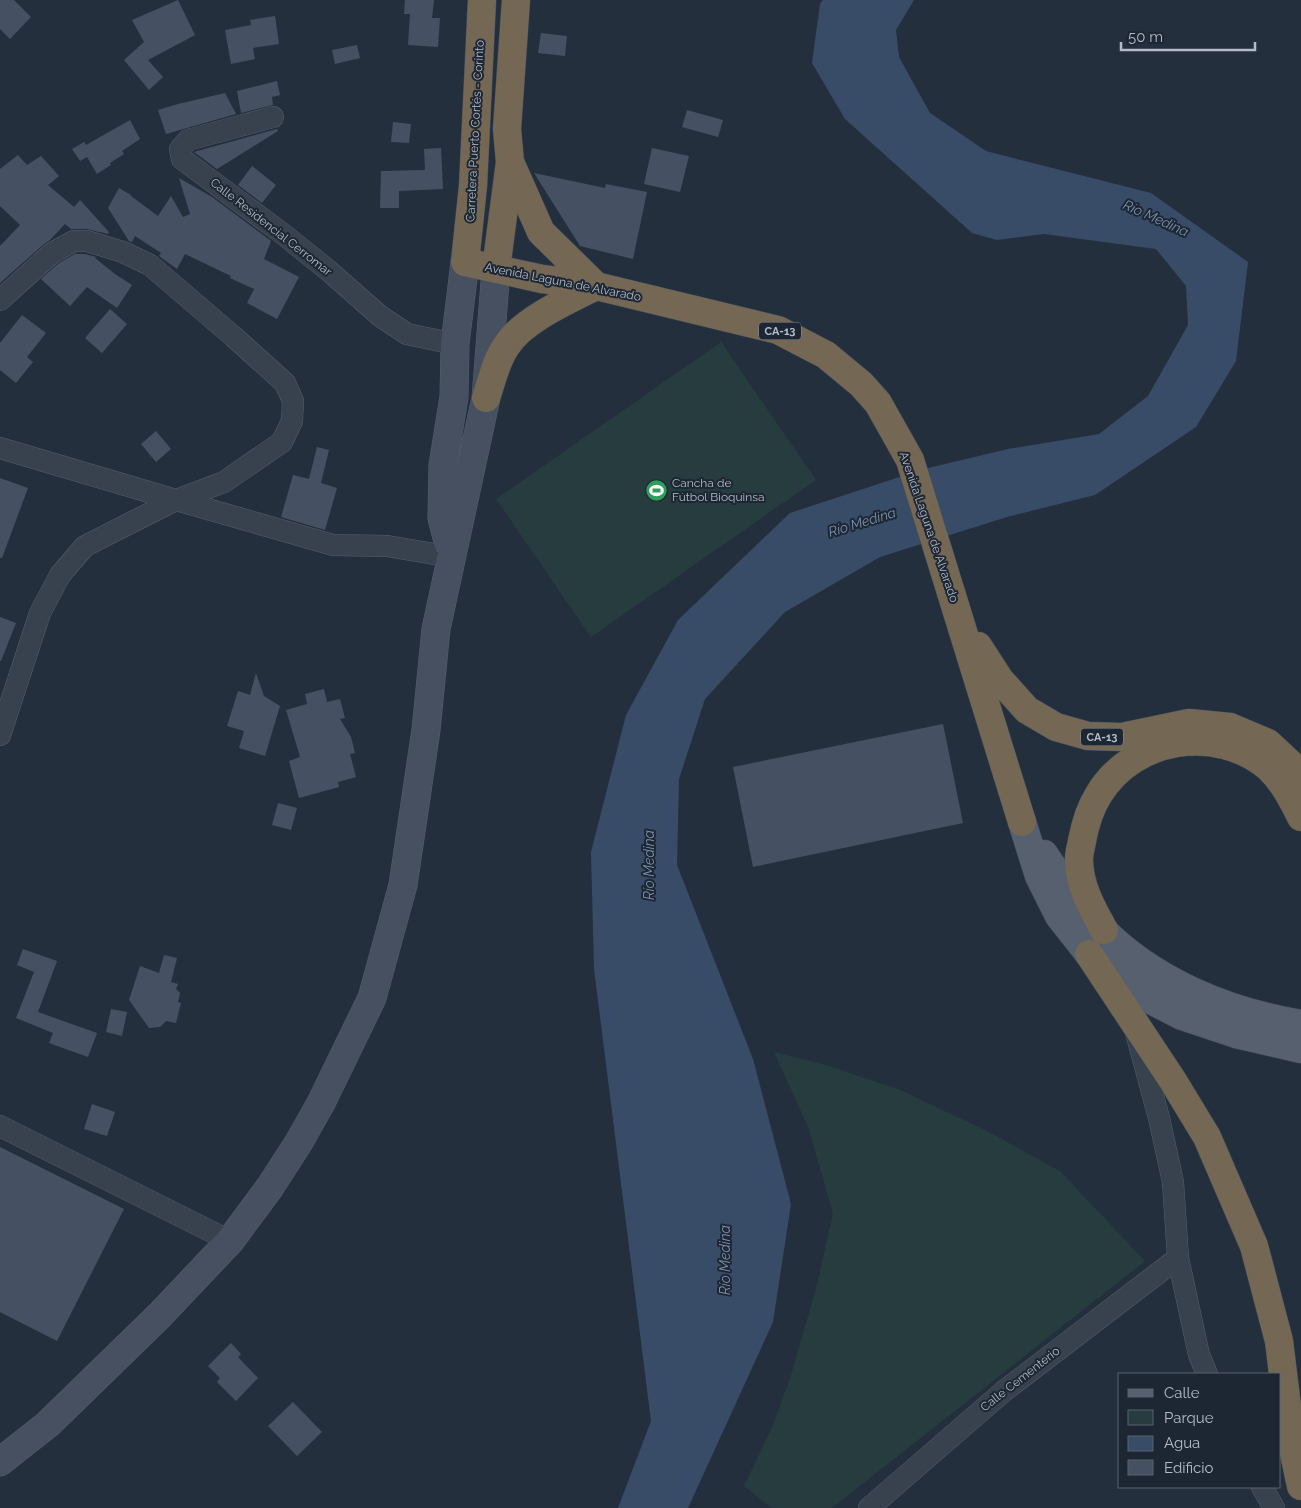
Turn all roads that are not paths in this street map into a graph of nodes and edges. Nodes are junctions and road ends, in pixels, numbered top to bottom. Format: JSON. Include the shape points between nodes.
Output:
{"nodes":[{"id":1,"x":482,"y":0,"type":"edge"},
{"id":2,"x":516,"y":0,"type":"edge"},
{"id":3,"x":273,"y":118,"type":"dead end"},
{"id":4,"x":510,"y":162,"type":"junction"},
{"id":5,"x":466,"y":262,"type":"junction"},
{"id":6,"x":496,"y":269,"type":"junction"},
{"id":7,"x":596,"y":286,"type":"junction"},
{"id":8,"x":0,"y":300,"type":"edge"},
{"id":9,"x":455,"y":344,"type":"junction"},
{"id":10,"x":486,"y":398,"type":"junction"},
{"id":11,"x":0,"y":448,"type":"edge"},
{"id":12,"x":176,"y":500,"type":"junction"},
{"id":13,"x":452,"y":557,"type":"junction"},
{"id":14,"x":953,"y":597,"type":"junction"},
{"id":15,"x":0,"y":735,"type":"edge"},
{"id":16,"x":1301,"y":774,"type":"edge"},
{"id":17,"x":1301,"y":817,"type":"edge"},
{"id":18,"x":1022,"y":822,"type":"junction"},
{"id":19,"x":1104,"y":930,"type":"junction"},
{"id":20,"x":1089,"y":954,"type":"junction"},
{"id":21,"x":1134,"y":1024,"type":"junction"},
{"id":22,"x":1301,"y":1024,"type":"edge"},
{"id":23,"x":1301,"y":1049,"type":"edge"},
{"id":24,"x":0,"y":1126,"type":"edge"},
{"id":25,"x":230,"y":1241,"type":"junction"},
{"id":26,"x":1178,"y":1258,"type":"junction"},
{"id":27,"x":1207,"y":1373,"type":"edge"},
{"id":28,"x":0,"y":1462,"type":"edge"},
{"id":29,"x":1301,"y":1486,"type":"edge"},
{"id":30,"x":1263,"y":1488,"type":"edge"},
{"id":31,"x":869,"y":1508,"type":"edge"},
{"id":32,"x":1274,"y":1508,"type":"edge"}],
"edges":[{"from":1,"to":5,"type":"highway","name":"Carretera Puerto Cortés - Corinto"},
{"from":2,"to":4,"type":"highway","via":[[507,129]]},
{"from":3,"to":9,"type":"street","name":"Calle Residencial Cerromar","via":[[188,140],[180,148],[182,159],[283,234],[380,316],[407,334]]},
{"from":4,"to":6,"type":"highway"},
{"from":4,"to":7,"type":"highway","via":[[541,232]]},
{"from":5,"to":6,"type":"highway","name":"Avenida Laguna de Alvarado","number":"CA-13"},
{"from":5,"to":9,"type":"main road"},
{"from":6,"to":7,"type":"highway","name":"Avenida Laguna de Alvarado","number":"CA-13"},
{"from":6,"to":10,"type":"main road"},
{"from":7,"to":10,"type":"highway","via":[[516,333],[499,360]]},
{"from":7,"to":14,"type":"highway","name":"Avenida Laguna de Alvarado","number":"CA-13","via":[[778,330],[826,354],[861,384],[878,403],[910,460]]},
{"from":8,"to":12,"type":"street","via":[[52,253],[74,241],[87,241],[123,252],[150,265],[285,383],[293,401],[292,421],[282,442],[224,482]]},
{"from":9,"to":13,"type":"main road","via":[[454,397],[443,465],[442,518]]},
{"from":10,"to":13,"type":"main road"},
{"from":11,"to":12,"type":"street"},
{"from":12,"to":13,"type":"street","via":[[333,545],[387,546]]},
{"from":12,"to":15,"type":"street","via":[[85,546],[60,575],[40,613]]},
{"from":13,"to":25,"type":"main road","via":[[436,629],[426,730],[403,885],[372,998],[299,1142]]},
{"from":14,"to":16,"type":"highway","number":"CA-13","via":[[978,648],[1000,680],[1027,710],[1056,727],[1088,736],[1122,737],[1189,722],[1230,726],[1268,743]]},
{"from":14,"to":18,"type":"highway","name":"Avenida Laguna de Alvarado","number":"CA-13"},
{"from":17,"to":19,"type":"highway","via":[[1289,792],[1268,767],[1240,750],[1209,741],[1177,742],[1146,752],[1119,769],[1098,794],[1085,824],[1079,859],[1085,893]]},
{"from":18,"to":19,"type":"main road","name":"Avenida Laguna de Alvarado","via":[[1075,899]]},
{"from":18,"to":20,"type":"main road","name":"Avenida Laguna de Alvarado","number":"CA-13","via":[[1039,876],[1059,916]]},
{"from":19,"to":22,"type":"main road","name":"Avenida Laguna de Alvarado","via":[[1134,956],[1169,979],[1209,999],[1249,1013]]},
{"from":20,"to":21,"type":"highway"},
{"from":20,"to":23,"type":"main road","name":"Avenida Laguna de Alvarado","via":[[1137,993],[1182,1016],[1236,1034]]},
{"from":21,"to":26,"type":"street","via":[[1173,1182]]},
{"from":21,"to":29,"type":"highway","via":[[1208,1137],[1254,1246],[1280,1341],[1291,1439]]},
{"from":24,"to":25,"type":"street"},
{"from":25,"to":28,"type":"main road","via":[[159,1316],[48,1424]]},
{"from":26,"to":27,"type":"street","via":[[1199,1355]]},
{"from":26,"to":31,"type":"street","name":"Calle Cementerio","via":[[1004,1390]]},
{"from":30,"to":32,"type":"street"}]}
